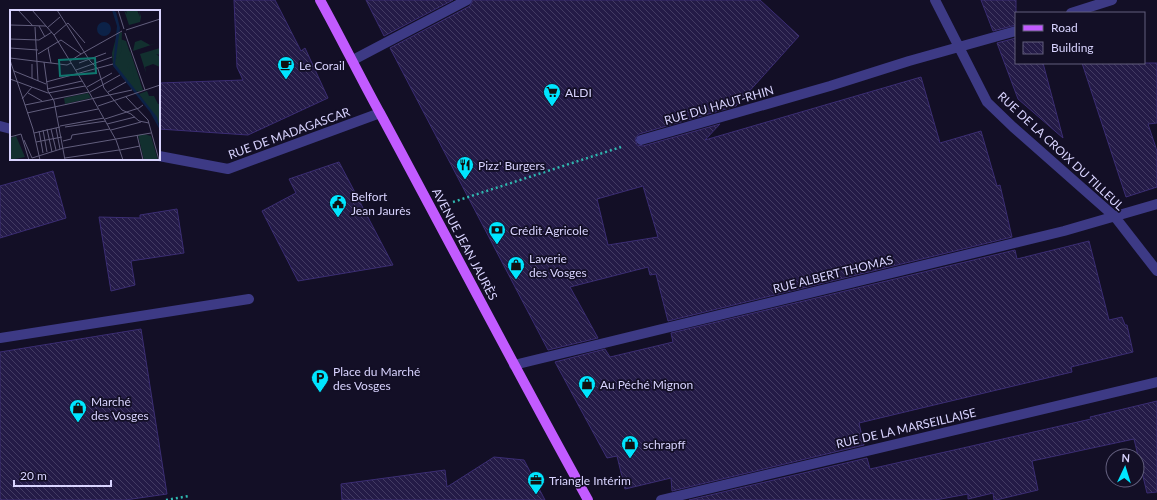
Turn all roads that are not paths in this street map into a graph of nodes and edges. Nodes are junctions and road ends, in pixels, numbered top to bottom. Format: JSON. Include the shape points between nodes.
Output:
{"nodes":[{"id":1,"x":320,"y":0,"type":"edge"},
{"id":2,"x":467,"y":0,"type":"edge"},
{"id":3,"x":935,"y":0,"type":"edge"},
{"id":4,"x":1112,"y":0,"type":"edge"},
{"id":5,"x":1074,"y":12,"type":"edge"},
{"id":6,"x":1015,"y":31,"type":"edge"},
{"id":7,"x":958,"y":47,"type":"junction"},
{"id":8,"x":353,"y":60,"type":"junction"},
{"id":9,"x":380,"y":113,"type":"junction"},
{"id":10,"x":0,"y":126,"type":"edge"},
{"id":11,"x":10,"y":129,"type":"edge"},
{"id":12,"x":641,"y":140,"type":"road end"},
{"id":13,"x":160,"y":156,"type":"edge"},
{"id":14,"x":1157,"y":204,"type":"edge"},
{"id":15,"x":1115,"y":217,"type":"junction"},
{"id":16,"x":1157,"y":271,"type":"edge"},
{"id":17,"x":250,"y":299,"type":"dead end"},
{"id":18,"x":0,"y":338,"type":"edge"},
{"id":19,"x":514,"y":365,"type":"junction"},
{"id":20,"x":1157,"y":382,"type":"edge"},
{"id":21,"x":588,"y":500,"type":"edge"},
{"id":22,"x":661,"y":500,"type":"edge"}],
"edges":[{"from":1,"to":8,"type":"main road","name":"AVENUE JEAN JAURÈS"},
{"from":2,"to":8,"type":"street"},
{"from":3,"to":7,"type":"street","name":"RUE DE LA CROIX DU TILLEUL"},
{"from":4,"to":5,"type":"street"},
{"from":6,"to":7,"type":"street","name":"RUE DU HAUT-RHIN"},
{"from":7,"to":12,"type":"street","name":"RUE DU HAUT-RHIN"},
{"from":7,"to":15,"type":"street","name":"RUE DE LA CROIX DU TILLEUL","via":[[987,102]]},
{"from":8,"to":9,"type":"main road","name":"AVENUE JEAN JAURÈS"},
{"from":9,"to":13,"type":"street","name":"RUE DE MADAGASCAR","via":[[228,170]]},
{"from":9,"to":19,"type":"main road","name":"AVENUE JEAN JAURÈS"},
{"from":10,"to":11,"type":"street"},
{"from":14,"to":15,"type":"street","name":"RUE ALBERT THOMAS"},
{"from":15,"to":16,"type":"street","name":"RUE DE LA CROIX DU TILLEUL"},
{"from":15,"to":19,"type":"street","name":"RUE ALBERT THOMAS"},
{"from":17,"to":18,"type":"street"},
{"from":19,"to":21,"type":"main road","name":"AVENUE JEAN JAURÈS"},
{"from":20,"to":22,"type":"street","name":"RUE DE LA MARSEILLAISE"}]}
